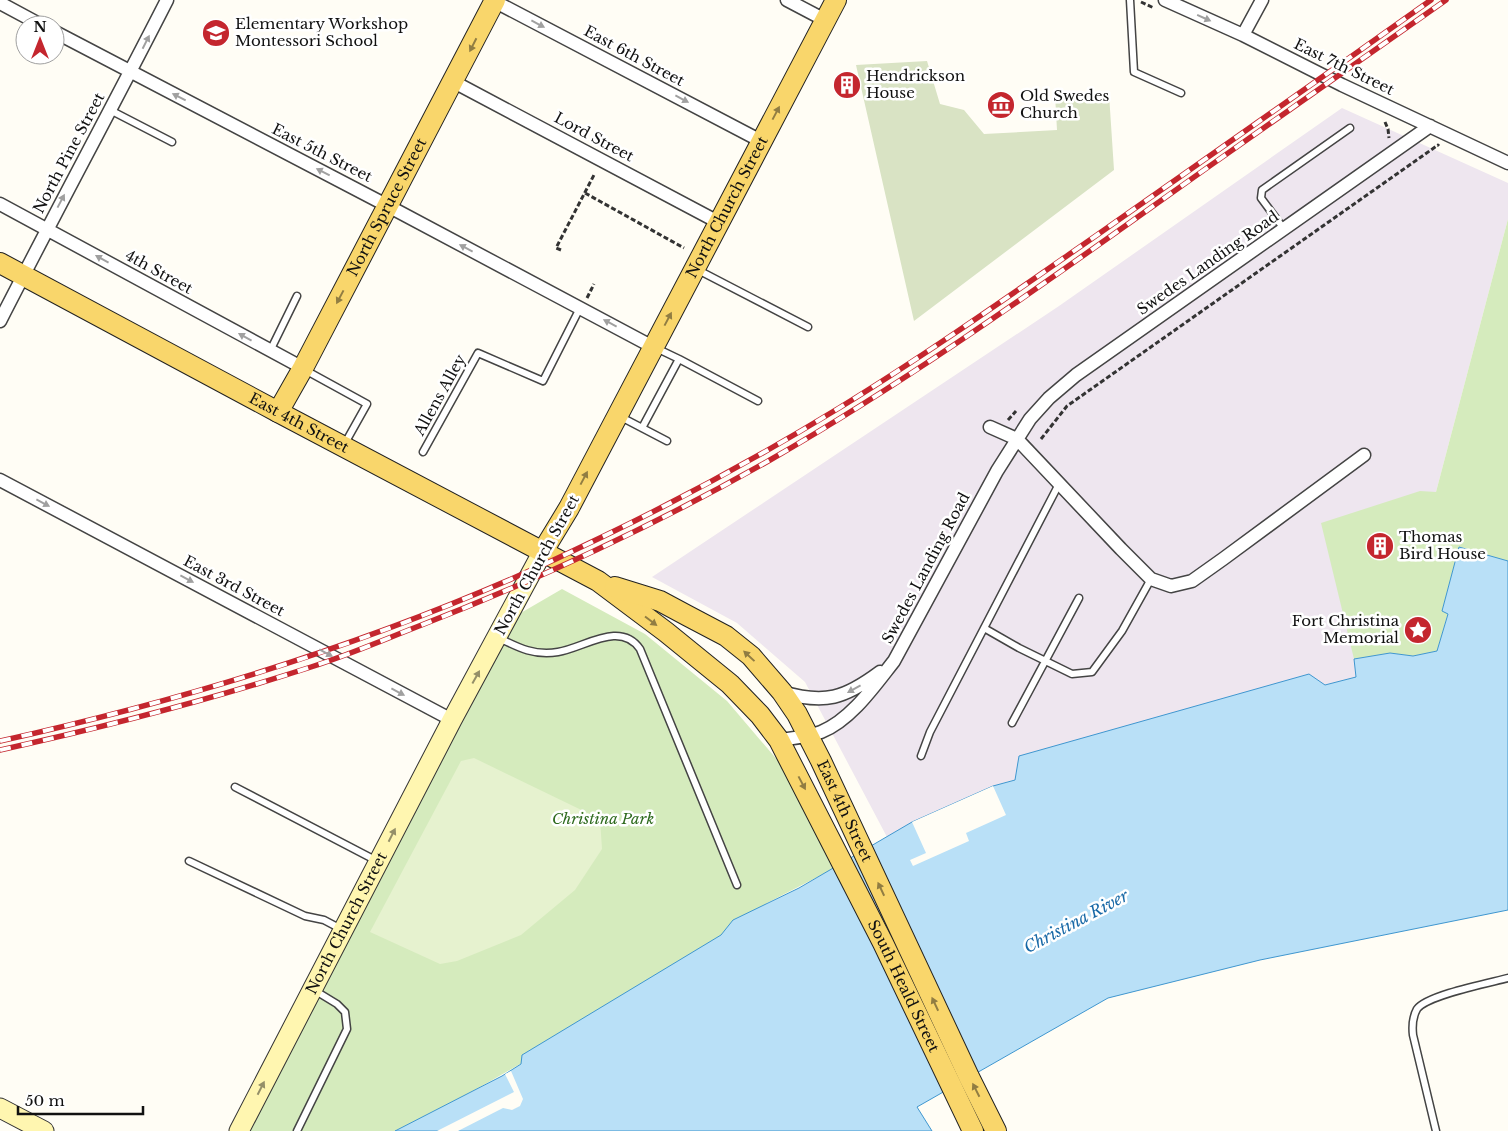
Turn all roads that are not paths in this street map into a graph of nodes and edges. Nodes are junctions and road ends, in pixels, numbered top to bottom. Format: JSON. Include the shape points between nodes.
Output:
{"nodes":[{"id":1,"x":167,"y":0,"type":"edge"},
{"id":2,"x":494,"y":0,"type":"edge"},
{"id":3,"x":787,"y":0,"type":"edge"},
{"id":4,"x":836,"y":0,"type":"edge"},
{"id":5,"x":1130,"y":0,"type":"edge"},
{"id":6,"x":1165,"y":0,"type":"edge"},
{"id":7,"x":1262,"y":0,"type":"edge"},
{"id":8,"x":0,"y":3,"type":"edge"},
{"id":9,"x":22,"y":15,"type":"edge"},
{"id":10,"x":825,"y":20,"type":"junction"},
{"id":11,"x":1243,"y":35,"type":"junction"},
{"id":12,"x":65,"y":37,"type":"edge"},
{"id":13,"x":130,"y":72,"type":"junction"},
{"id":14,"x":454,"y":82,"type":"junction"},
{"id":15,"x":1181,"y":93,"type":"dead end"},
{"id":16,"x":110,"y":110,"type":"junction"},
{"id":17,"x":1430,"y":126,"type":"junction"},
{"id":18,"x":1350,"y":128,"type":"dead end"},
{"id":19,"x":761,"y":141,"type":"junction"},
{"id":20,"x":172,"y":142,"type":"dead end"},
{"id":21,"x":1508,"y":164,"type":"edge"},
{"id":22,"x":0,"y":204,"type":"edge"},
{"id":23,"x":388,"y":206,"type":"junction"},
{"id":24,"x":718,"y":222,"type":"junction"},
{"id":25,"x":46,"y":229,"type":"junction"},
{"id":26,"x":1284,"y":229,"type":"junction"},
{"id":27,"x":0,"y":263,"type":"edge"},
{"id":28,"x":695,"y":268,"type":"junction"},
{"id":29,"x":23,"y":275,"type":"junction"},
{"id":30,"x":297,"y":296,"type":"dead end"},
{"id":31,"x":583,"y":303,"type":"junction"},
{"id":32,"x":0,"y":321,"type":"edge"},
{"id":33,"x":808,"y":327,"type":"dead end"},
{"id":34,"x":653,"y":347,"type":"junction"},
{"id":35,"x":270,"y":350,"type":"junction"},
{"id":36,"x":679,"y":359,"type":"junction"},
{"id":37,"x":303,"y":368,"type":"junction"},
{"id":38,"x":758,"y":401,"type":"dead end"},
{"id":39,"x":278,"y":412,"type":"junction"},
{"id":40,"x":617,"y":415,"type":"junction"},
{"id":41,"x":990,"y":427,"type":"dead end"},
{"id":42,"x":642,"y":428,"type":"junction"},
{"id":43,"x":1017,"y":439,"type":"junction"},
{"id":44,"x":667,"y":441,"type":"dead end"},
{"id":45,"x":343,"y":446,"type":"junction"},
{"id":46,"x":422,"y":452,"type":"dead end"},
{"id":47,"x":1364,"y":455,"type":"dead end"},
{"id":48,"x":0,"y":480,"type":"edge"},
{"id":49,"x":1059,"y":484,"type":"junction"},
{"id":50,"x":544,"y":551,"type":"junction"},
{"id":51,"x":1151,"y":578,"type":"junction"},
{"id":52,"x":598,"y":581,"type":"junction"},
{"id":53,"x":1078,"y":598,"type":"dead end"},
{"id":54,"x":984,"y":628,"type":"junction"},
{"id":55,"x":498,"y":638,"type":"junction"},
{"id":56,"x":894,"y":661,"type":"junction"},
{"id":57,"x":1045,"y":661,"type":"junction"},
{"id":58,"x":782,"y":692,"type":"junction"},
{"id":59,"x":452,"y":720,"type":"junction"},
{"id":60,"x":1012,"y":723,"type":"dead end"},
{"id":61,"x":809,"y":736,"type":"junction"},
{"id":62,"x":779,"y":740,"type":"junction"},
{"id":63,"x":921,"y":756,"type":"dead end"},
{"id":64,"x":235,"y":787,"type":"dead end"},
{"id":65,"x":832,"y":842,"type":"joint"},
{"id":66,"x":189,"y":861,"type":"dead end"},
{"id":67,"x":378,"y":862,"type":"junction"},
{"id":68,"x":737,"y":886,"type":"dead end"},
{"id":69,"x":343,"y":930,"type":"junction"},
{"id":70,"x":1508,"y":978,"type":"edge"},
{"id":71,"x":312,"y":990,"type":"junction"},
{"id":72,"x":0,"y":1108,"type":"edge"},
{"id":73,"x":44,"y":1131,"type":"edge"},
{"id":74,"x":239,"y":1131,"type":"edge"},
{"id":75,"x":297,"y":1131,"type":"edge"},
{"id":76,"x":973,"y":1131,"type":"edge"},
{"id":77,"x":996,"y":1131,"type":"edge"},
{"id":78,"x":1436,"y":1131,"type":"edge"}],
"edges":[{"from":13,"to":1,"type":"street","name":"North Pine Street","one_way":true},
{"from":2,"to":14,"type":"main road","name":"North Spruce Street","one_way":true},
{"from":2,"to":19,"type":"street","name":"East 6th Street","one_way":true},
{"from":3,"to":10,"type":"street"},
{"from":4,"to":10,"type":"main road","name":"North Church Street"},
{"from":5,"to":15,"type":"lane","via":[[1134,72]]},
{"from":6,"to":11,"type":"street","name":"East 7th Street","one_way":true},
{"from":7,"to":11,"type":"street"},
{"from":8,"to":9,"type":"street"},
{"from":19,"to":10,"type":"main road","name":"North Church Street","one_way":true},
{"from":11,"to":17,"type":"street","name":"East 7th Street"},
{"from":12,"to":13,"type":"street","name":"East 5th Street"},
{"from":13,"to":16,"type":"street","name":"North Pine Street"},
{"from":23,"to":13,"type":"street","name":"East 5th Street","one_way":true},
{"from":14,"to":23,"type":"main road","name":"North Spruce Street"},
{"from":14,"to":24,"type":"street","name":"Lord Street"},
{"from":16,"to":20,"type":"lane"},
{"from":25,"to":16,"type":"street","name":"North Pine Street","one_way":true},
{"from":17,"to":21,"type":"street","name":"East 7th Street"},
{"from":17,"to":26,"type":"street","name":"Swedes Landing Road"},
{"from":18,"to":26,"type":"lane","via":[[1262,190],[1261,198]]},
{"from":19,"to":24,"type":"main road","name":"North Church Street"},
{"from":22,"to":25,"type":"street","name":"4th Street"},
{"from":31,"to":23,"type":"street","name":"East 5th Street","one_way":true},
{"from":23,"to":37,"type":"main road","name":"North Spruce Street","one_way":true},
{"from":24,"to":28,"type":"main road","name":"North Church Street"},
{"from":25,"to":29,"type":"street","name":"North Pine Street"},
{"from":35,"to":25,"type":"street","name":"4th Street","one_way":true},
{"from":26,"to":43,"type":"street","name":"Swedes Landing Road","via":[[1076,375],[1049,398]]},
{"from":27,"to":29,"type":"main road","name":"East 4th Street"},
{"from":28,"to":33,"type":"lane"},
{"from":34,"to":28,"type":"main road","name":"North Church Street","one_way":true},
{"from":29,"to":32,"type":"street","name":"North Pine Street"},
{"from":29,"to":39,"type":"main road","name":"East 4th Street"},
{"from":30,"to":35,"type":"lane"},
{"from":34,"to":31,"type":"street","name":"East 5th Street","one_way":true},
{"from":31,"to":46,"type":"lane","name":"Allens Alley","via":[[543,381],[478,353]]},
{"from":34,"to":36,"type":"lane"},
{"from":34,"to":40,"type":"main road","name":"North Church Street"},
{"from":35,"to":37,"type":"street","name":"4th Street"},
{"from":36,"to":38,"type":"lane"},
{"from":36,"to":42,"type":"lane"},
{"from":37,"to":39,"type":"main road","name":"North Spruce Street"},
{"from":37,"to":45,"type":"lane","via":[[367,404]]},
{"from":39,"to":45,"type":"main road","name":"East 4th Street"},
{"from":40,"to":42,"type":"lane"},
{"from":50,"to":40,"type":"main road","name":"North Church Street","one_way":true},
{"from":41,"to":43,"type":"street"},
{"from":42,"to":44,"type":"lane"},
{"from":43,"to":49,"type":"street"},
{"from":43,"to":56,"type":"street","name":"Swedes Landing Road"},
{"from":45,"to":50,"type":"main road","name":"East 4th Street"},
{"from":47,"to":51,"type":"street","via":[[1192,581],[1171,586]]},
{"from":48,"to":59,"type":"street","name":"East 3rd Street","one_way":true},
{"from":49,"to":51,"type":"street"},
{"from":49,"to":54,"type":"lane"},
{"from":50,"to":52,"type":"main road","name":"East 4th Street"},
{"from":50,"to":55,"type":"street","name":"North Church Street"},
{"from":51,"to":57,"type":"lane","via":[[1122,631],[1092,672],[1072,674]]},
{"from":58,"to":52,"type":"main road","name":"East 4th Street","one_way":true,"via":[[750,656],[726,636],[660,601]]},
{"from":52,"to":62,"type":"main road","name":"East 4th Street","one_way":true,"via":[[730,684]]},
{"from":53,"to":57,"type":"lane"},
{"from":54,"to":57,"type":"lane"},
{"from":54,"to":63,"type":"lane","via":[[930,732]]},
{"from":59,"to":55,"type":"street","name":"North Church Street","one_way":true},
{"from":55,"to":68,"type":"lane","via":[[526,651],[543,652],[558,652],[609,636],[621,636],[636,644]]},
{"from":56,"to":58,"type":"street","name":"Swedes Landing Road","one_way":true,"via":[[848,693],[807,698]]},
{"from":56,"to":61,"type":"street","name":"Swedes Landing Road","via":[[851,710],[827,729]]},
{"from":57,"to":60,"type":"lane"},
{"from":58,"to":61,"type":"main road","name":"East 4th Street"},
{"from":67,"to":59,"type":"street","name":"North Church Street","one_way":true},
{"from":61,"to":62,"type":"street","name":"Swedes Landing Road"},
{"from":77,"to":61,"type":"main road","name":"East 4th Street","one_way":true},
{"from":62,"to":65,"type":"main road","name":"East 4th Street","one_way":true},
{"from":64,"to":67,"type":"lane"},
{"from":65,"to":76,"type":"main road","name":"South Heald Street"},
{"from":66,"to":69,"type":"lane","via":[[305,916],[324,920]]},
{"from":67,"to":69,"type":"street","name":"North Church Street"},
{"from":69,"to":71,"type":"street","name":"North Church Street"},
{"from":70,"to":78,"type":"lane","via":[[1431,999],[1417,1009],[1412,1024],[1413,1036]]},
{"from":74,"to":71,"type":"street","name":"North Church Street","one_way":true},
{"from":71,"to":75,"type":"lane","via":[[345,1012],[347,1029]]},
{"from":72,"to":73,"type":"street"}]}
